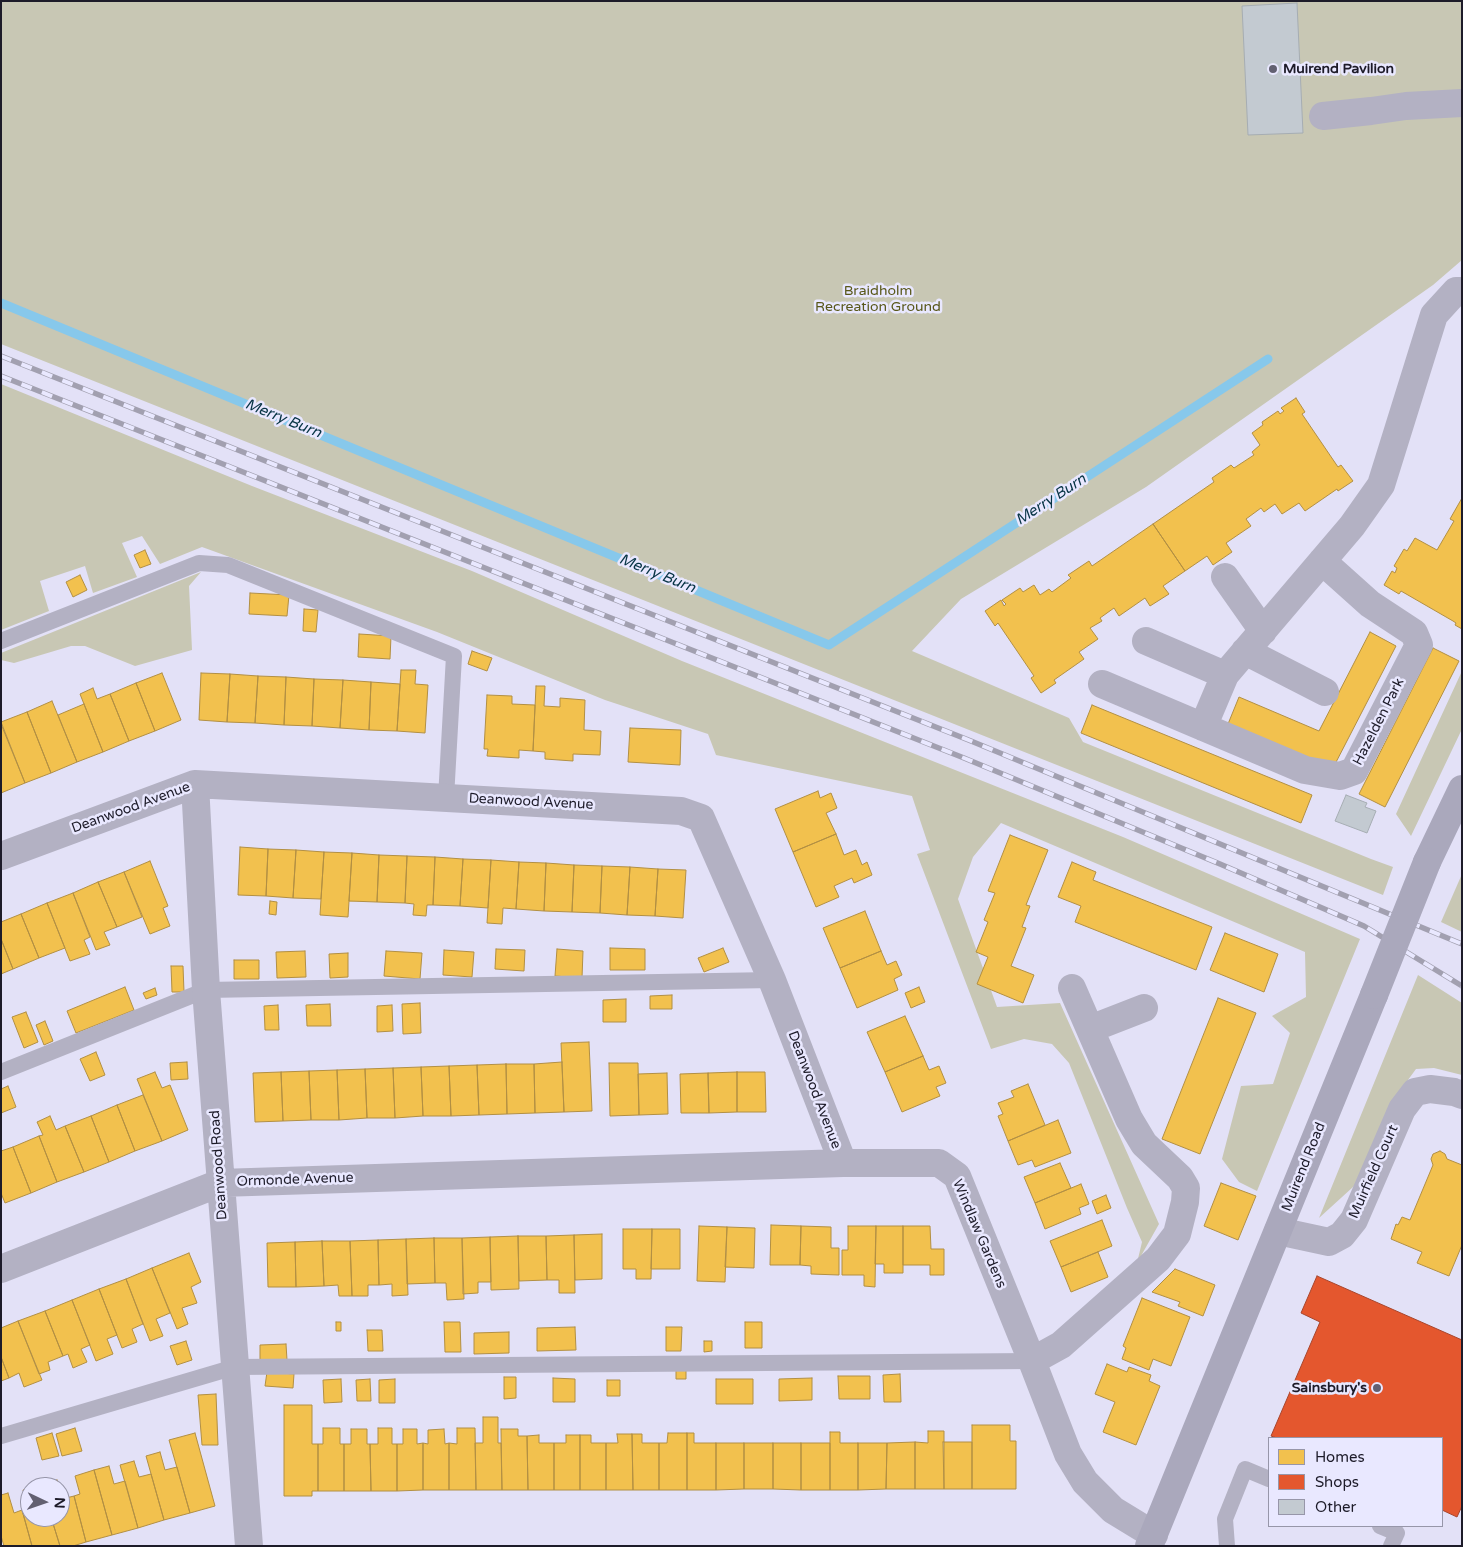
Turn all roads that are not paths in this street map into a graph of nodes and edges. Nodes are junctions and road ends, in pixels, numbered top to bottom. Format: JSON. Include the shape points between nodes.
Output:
{"nodes":[{"id":1,"x":1462,"y":103,"type":"edge"},
{"id":2,"x":1323,"y":116,"type":"dead end"},
{"id":3,"x":1462,"y":291,"type":"edge"},
{"id":4,"x":1322,"y":561,"type":"junction"},
{"id":5,"x":1225,"y":577,"type":"dead end"},
{"id":6,"x":1263,"y":631,"type":"junction"},
{"id":7,"x":1,"y":641,"type":"edge"},
{"id":8,"x":1146,"y":641,"type":"dead end"},
{"id":9,"x":1245,"y":651,"type":"junction"},
{"id":10,"x":1225,"y":675,"type":"junction"},
{"id":11,"x":1102,"y":684,"type":"dead end"},
{"id":12,"x":1325,"y":692,"type":"dead end"},
{"id":13,"x":1203,"y":727,"type":"junction"},
{"id":14,"x":195,"y":784,"type":"junction"},
{"id":15,"x":1462,"y":788,"type":"edge"},
{"id":16,"x":446,"y":798,"type":"junction"},
{"id":17,"x":1,"y":856,"type":"edge"},
{"id":18,"x":772,"y":980,"type":"junction"},
{"id":19,"x":1072,"y":988,"type":"dead end"},
{"id":20,"x":206,"y":990,"type":"junction"},
{"id":21,"x":1144,"y":1008,"type":"dead end"},
{"id":22,"x":1090,"y":1029,"type":"junction"},
{"id":23,"x":1,"y":1072,"type":"edge"},
{"id":24,"x":1462,"y":1096,"type":"edge"},
{"id":25,"x":843,"y":1163,"type":"junction"},
{"id":26,"x":605,"y":1170,"type":"joint"},
{"id":27,"x":220,"y":1183,"type":"junction"},
{"id":28,"x":1278,"y":1231,"type":"junction"},
{"id":29,"x":1,"y":1269,"type":"edge"},
{"id":30,"x":1032,"y":1361,"type":"junction"},
{"id":31,"x":235,"y":1367,"type":"junction"},
{"id":32,"x":1,"y":1436,"type":"edge"},
{"id":33,"x":1268,"y":1479,"type":"edge"},
{"id":34,"x":1382,"y":1527,"type":"edge"},
{"id":35,"x":1151,"y":1540,"type":"edge"},
{"id":36,"x":249,"y":1546,"type":"edge"},
{"id":37,"x":1227,"y":1546,"type":"edge"},
{"id":38,"x":1391,"y":1546,"type":"edge"}],
"edges":[{"from":1,"to":2,"type":"street"},
{"from":3,"to":4,"type":"street","via":[[1456,291],[1434,315],[1381,485]]},
{"from":4,"to":6,"type":"street"},
{"from":4,"to":13,"type":"street","name":"Hazelden Park","via":[[1370,604],[1414,633],[1419,645],[1354,771],[1340,776],[1305,770]]},
{"from":5,"to":6,"type":"street"},
{"from":6,"to":9,"type":"street"},
{"from":7,"to":16,"type":"lane","via":[[199,563],[228,565],[454,656]]},
{"from":8,"to":10,"type":"street"},
{"from":9,"to":10,"type":"street"},
{"from":9,"to":12,"type":"street"},
{"from":10,"to":13,"type":"street"},
{"from":11,"to":13,"type":"street","name":"Hazelden Park"},
{"from":14,"to":16,"type":"street","name":"Deanwood Avenue"},
{"from":14,"to":17,"type":"street","name":"Deanwood Avenue"},
{"from":14,"to":20,"type":"street","name":"Deanwood Road"},
{"from":15,"to":28,"type":"street","name":"Muirend Road","bridge":true,"via":[[1427,862]]},
{"from":16,"to":18,"type":"street","name":"Deanwood Avenue","via":[[681,811],[701,818]]},
{"from":18,"to":20,"type":"lane"},
{"from":18,"to":25,"type":"street","name":"Deanwood Avenue"},
{"from":19,"to":22,"type":"street"},
{"from":20,"to":23,"type":"lane"},
{"from":20,"to":27,"type":"street","name":"Deanwood Road"},
{"from":21,"to":22,"type":"street"},
{"from":22,"to":30,"type":"street","via":[[1129,1119],[1144,1144],[1180,1178],[1186,1188],[1185,1202],[1177,1234],[1158,1259],[1061,1345]]},
{"from":24,"to":28,"type":"street","name":"Muirfield Court","via":[[1430,1089],[1415,1092],[1402,1109],[1354,1220],[1342,1235],[1329,1242]]},
{"from":25,"to":26,"type":"street","name":"Windlaw Gardens"},
{"from":25,"to":30,"type":"street","name":"Windlaw Gardens","via":[[939,1163],[957,1176]]},
{"from":26,"to":27,"type":"street","name":"Ormonde Avenue"},
{"from":27,"to":29,"type":"street","name":"Ormonde Avenue"},
{"from":27,"to":31,"type":"street","name":"Deanwood Road"},
{"from":28,"to":35,"type":"street","name":"Muirend Road"},
{"from":30,"to":31,"type":"lane"},
{"from":30,"to":35,"type":"street","name":"Windlaw Gardens","via":[[1068,1454],[1085,1482],[1113,1510]]},
{"from":31,"to":32,"type":"lane"},
{"from":31,"to":36,"type":"street","name":"Deanwood Road"},
{"from":33,"to":37,"type":"lane","via":[[1245,1469],[1225,1519]]},
{"from":34,"to":38,"type":"lane","via":[[1397,1533]]}]}
